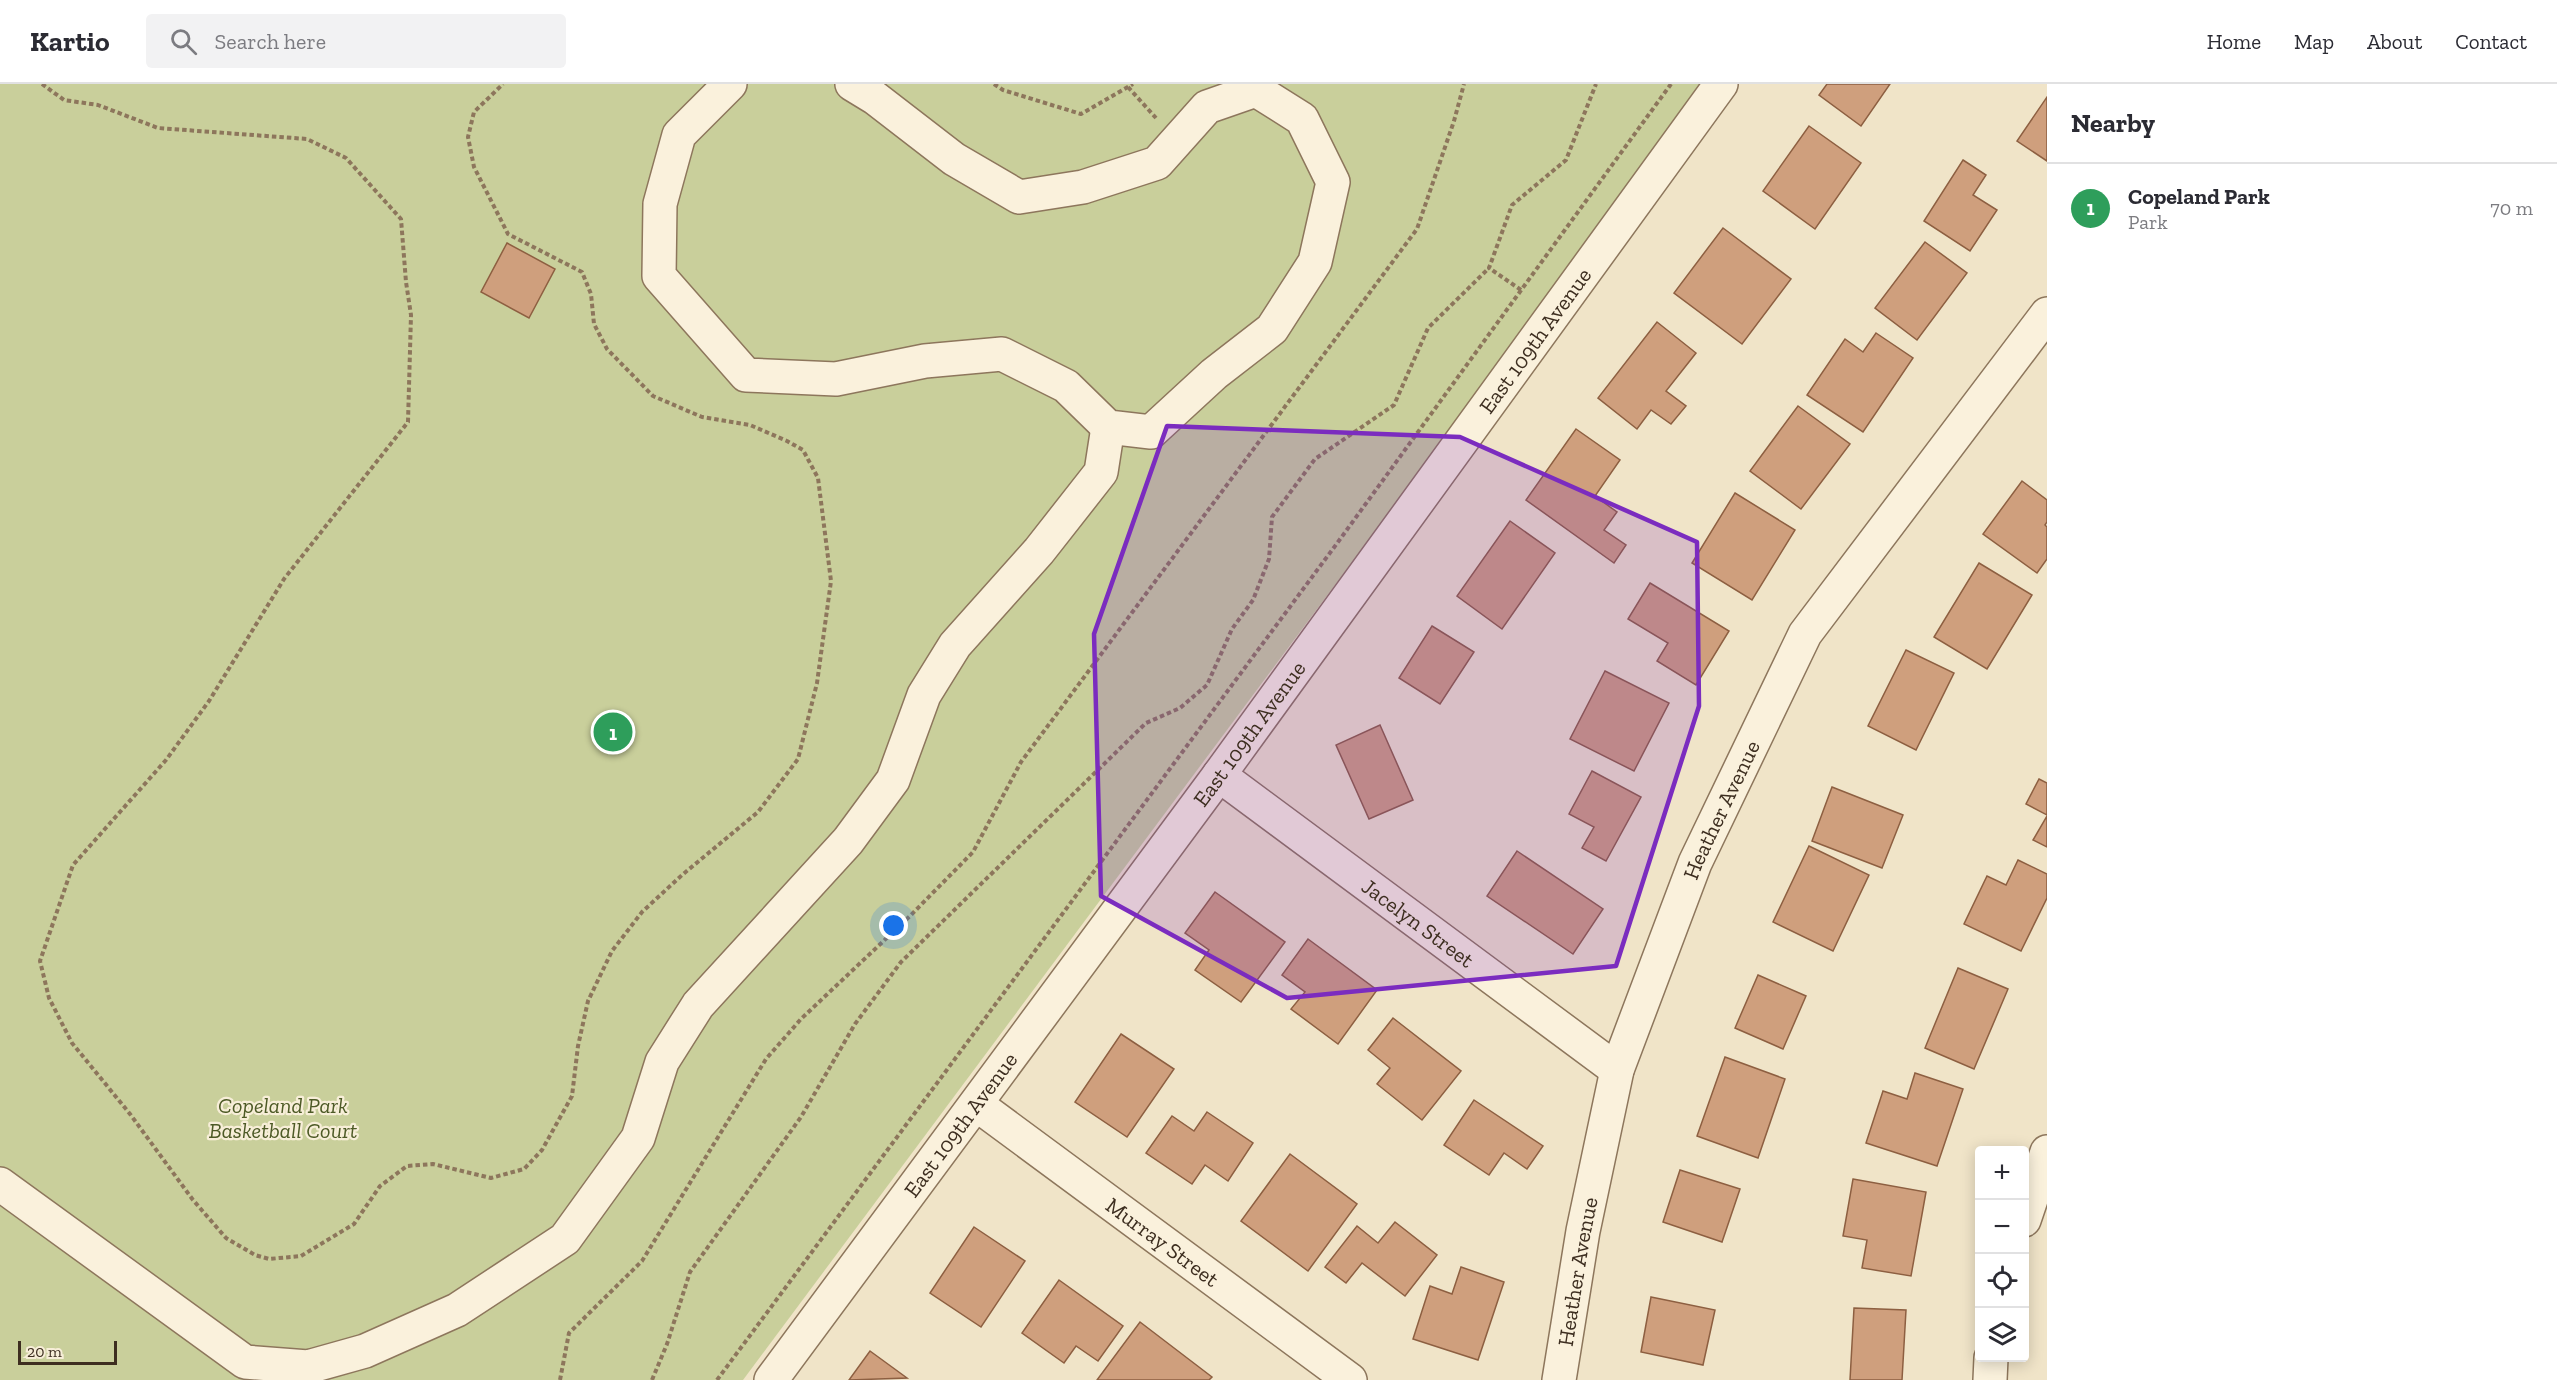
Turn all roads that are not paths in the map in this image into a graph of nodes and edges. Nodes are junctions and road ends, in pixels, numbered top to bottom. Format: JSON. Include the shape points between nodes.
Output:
{"nodes":[{"id":1,"x":730,"y":84,"type":"edge"},
{"id":2,"x":852,"y":84,"type":"edge"},
{"id":3,"x":1721,"y":84,"type":"edge"},
{"id":4,"x":2047,"y":314,"type":"edge"},
{"id":5,"x":1108,"y":427,"type":"junction"},
{"id":6,"x":1219,"y":776,"type":"junction"},
{"id":7,"x":1617,"y":1070,"type":"junction"},
{"id":8,"x":976,"y":1104,"type":"junction"},
{"id":9,"x":2047,"y":1152,"type":"edge"},
{"id":10,"x":0,"y":1184,"type":"edge"},
{"id":11,"x":2029,"y":1208,"type":"edge"},
{"id":12,"x":1991,"y":1362,"type":"edge"},
{"id":13,"x":771,"y":1380,"type":"edge"},
{"id":14,"x":1350,"y":1380,"type":"edge"},
{"id":15,"x":1559,"y":1380,"type":"edge"},
{"id":16,"x":1990,"y":1380,"type":"edge"}],
"edges":[{"from":1,"to":5,"type":"street","via":[[679,135],[660,204],[659,276],[746,375],[836,378],[925,361],[1002,354],[1066,386]]},
{"from":2,"to":5,"type":"street","via":[[954,159],[1019,197],[1083,187],[1156,163],[1208,106],[1256,90],[1302,118],[1332,182],[1315,262],[1272,329],[1214,374],[1151,432]]},
{"from":3,"to":6,"type":"street","name":"East 109th Avenue"},
{"from":4,"to":7,"type":"street","name":"Heather Avenue","via":[[1806,634],[1695,863]]},
{"from":5,"to":10,"type":"street","via":[[1101,472],[1039,551],[955,645],[924,695],[893,780],[848,841],[698,1005],[662,1062],[638,1138],[565,1239],[457,1310],[365,1351],[308,1366],[245,1362]]},
{"from":6,"to":7,"type":"street","name":"Jacelyn Street"},
{"from":6,"to":8,"type":"street","name":"East 109th Avenue"},
{"from":7,"to":15,"type":"street","name":"Heather Avenue","via":[[1583,1231]]},
{"from":8,"to":13,"type":"street","name":"East 109th Avenue"},
{"from":8,"to":14,"type":"street","name":"Murray Street"},
{"from":9,"to":11,"type":"street"},
{"from":12,"to":16,"type":"street"}]}
